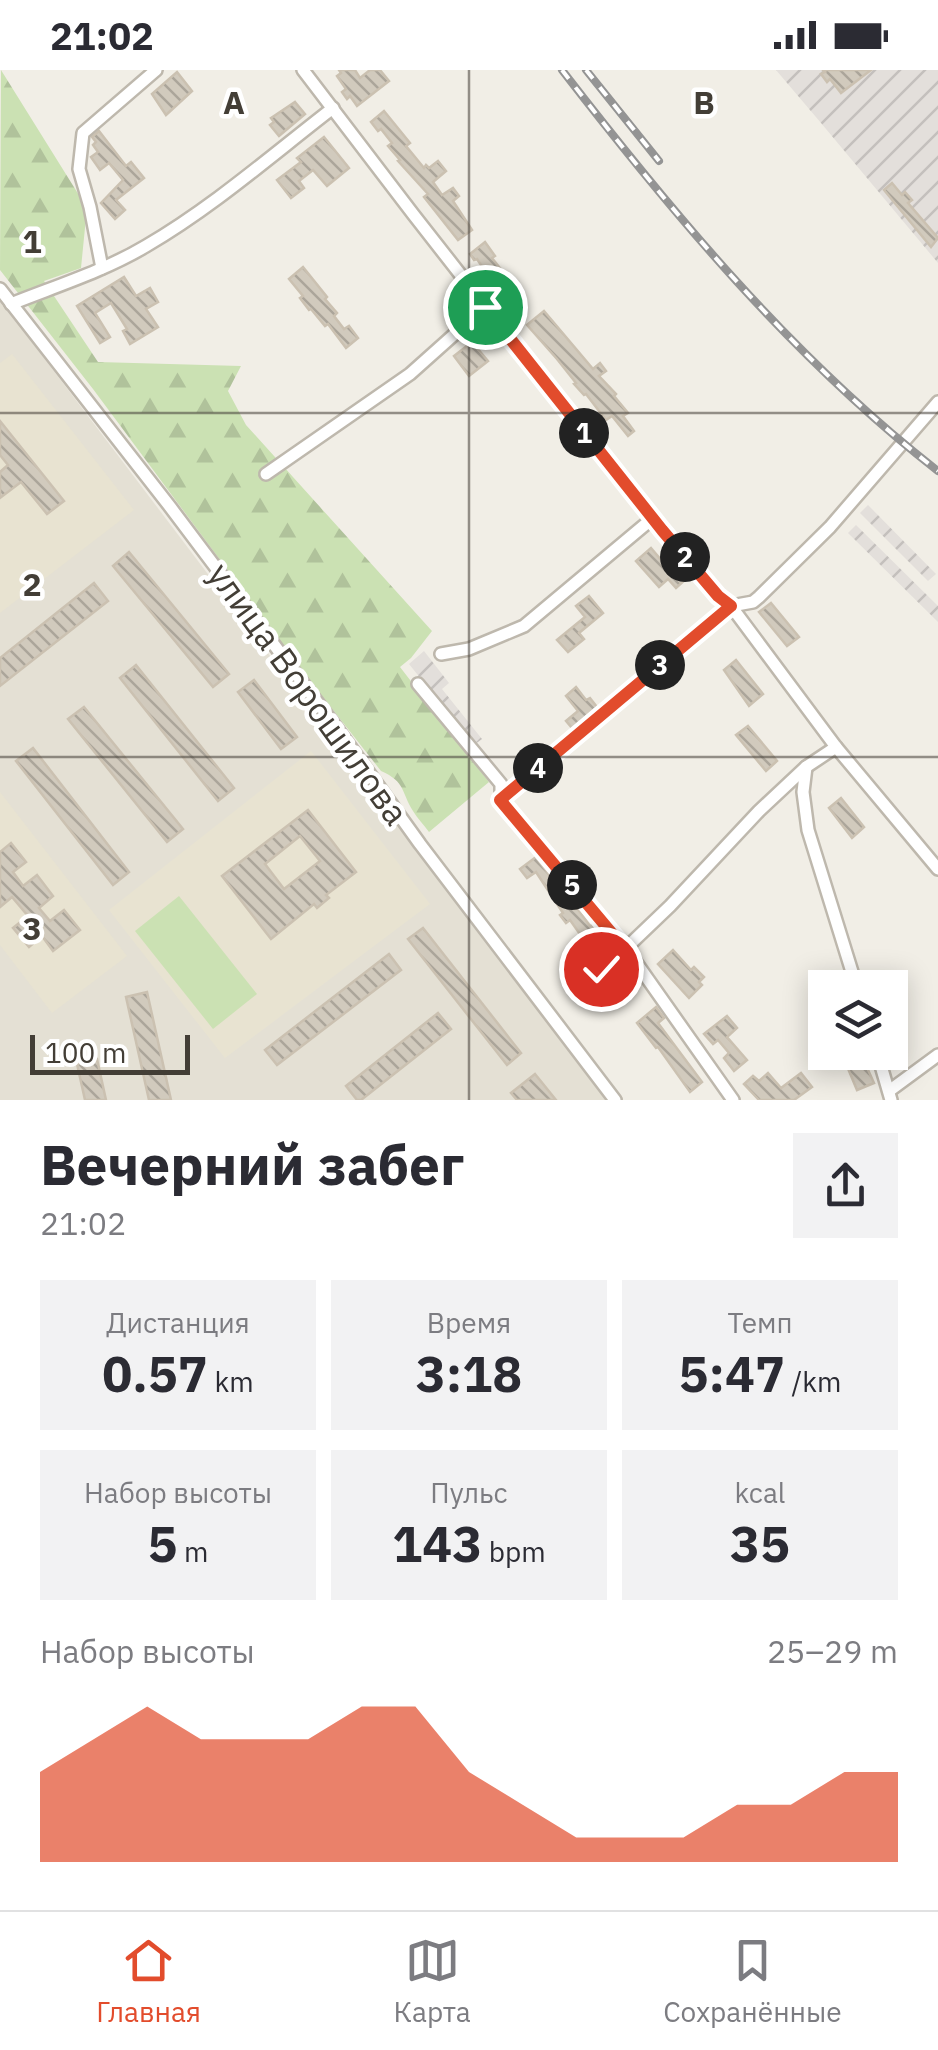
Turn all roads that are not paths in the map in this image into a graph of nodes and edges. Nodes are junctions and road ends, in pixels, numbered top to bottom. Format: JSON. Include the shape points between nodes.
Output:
{"nodes":[{"id":1,"x":156,"y":70,"type":"edge"},
{"id":2,"x":304,"y":70,"type":"edge"},
{"id":3,"x":333,"y":108,"type":"junction"},
{"id":4,"x":102,"y":268,"type":"junction"},
{"id":5,"x":0,"y":289,"type":"edge"},
{"id":6,"x":11,"y":304,"type":"junction"},
{"id":7,"x":485,"y":307,"type":"junction"},
{"id":8,"x":938,"y":402,"type":"edge"},
{"id":9,"x":266,"y":474,"type":"dead end"},
{"id":10,"x":653,"y":518,"type":"junction"},
{"id":11,"x":731,"y":606,"type":"junction"},
{"id":12,"x":441,"y":654,"type":"dead end"},
{"id":13,"x":418,"y":684,"type":"dead end"},
{"id":14,"x":836,"y":748,"type":"junction"},
{"id":15,"x":806,"y":767,"type":"junction"},
{"id":16,"x":500,"y":800,"type":"junction"},
{"id":17,"x":938,"y":869,"type":"edge"},
{"id":18,"x":625,"y":949,"type":"junction"},
{"id":19,"x":601,"y":969,"type":"dead end"},
{"id":20,"x":852,"y":970,"type":"edge"},
{"id":21,"x":938,"y":1055,"type":"edge"},
{"id":22,"x":882,"y":1070,"type":"edge"},
{"id":23,"x":890,"y":1095,"type":"edge"},
{"id":24,"x":615,"y":1100,"type":"edge"},
{"id":25,"x":733,"y":1100,"type":"edge"}],
"edges":[{"from":1,"to":4,"type":"street","via":[[84,134],[79,170]]},
{"from":2,"to":3,"type":"street"},
{"from":3,"to":4,"type":"street","via":[[188,218]]},
{"from":3,"to":7,"type":"street"},
{"from":4,"to":6,"type":"street"},
{"from":5,"to":6,"type":"street","name":"улица Ворошилова"},
{"from":6,"to":24,"type":"street","name":"улица Ворошилова"},
{"from":7,"to":9,"type":"street","via":[[410,374]]},
{"from":7,"to":10,"type":"street"},
{"from":8,"to":11,"type":"street","via":[[782,576],[754,602]]},
{"from":10,"to":11,"type":"street"},
{"from":10,"to":12,"type":"street","via":[[524,626]]},
{"from":11,"to":14,"type":"street"},
{"from":11,"to":16,"type":"street"},
{"from":13,"to":16,"type":"street","via":[[501,784]]},
{"from":14,"to":15,"type":"street"},
{"from":14,"to":17,"type":"street"},
{"from":15,"to":18,"type":"street"},
{"from":15,"to":20,"type":"street","via":[[808,830]]},
{"from":16,"to":18,"type":"street"},
{"from":18,"to":19,"type":"street"},
{"from":18,"to":25,"type":"street"},
{"from":21,"to":23,"type":"street"},
{"from":22,"to":23,"type":"street"}]}
